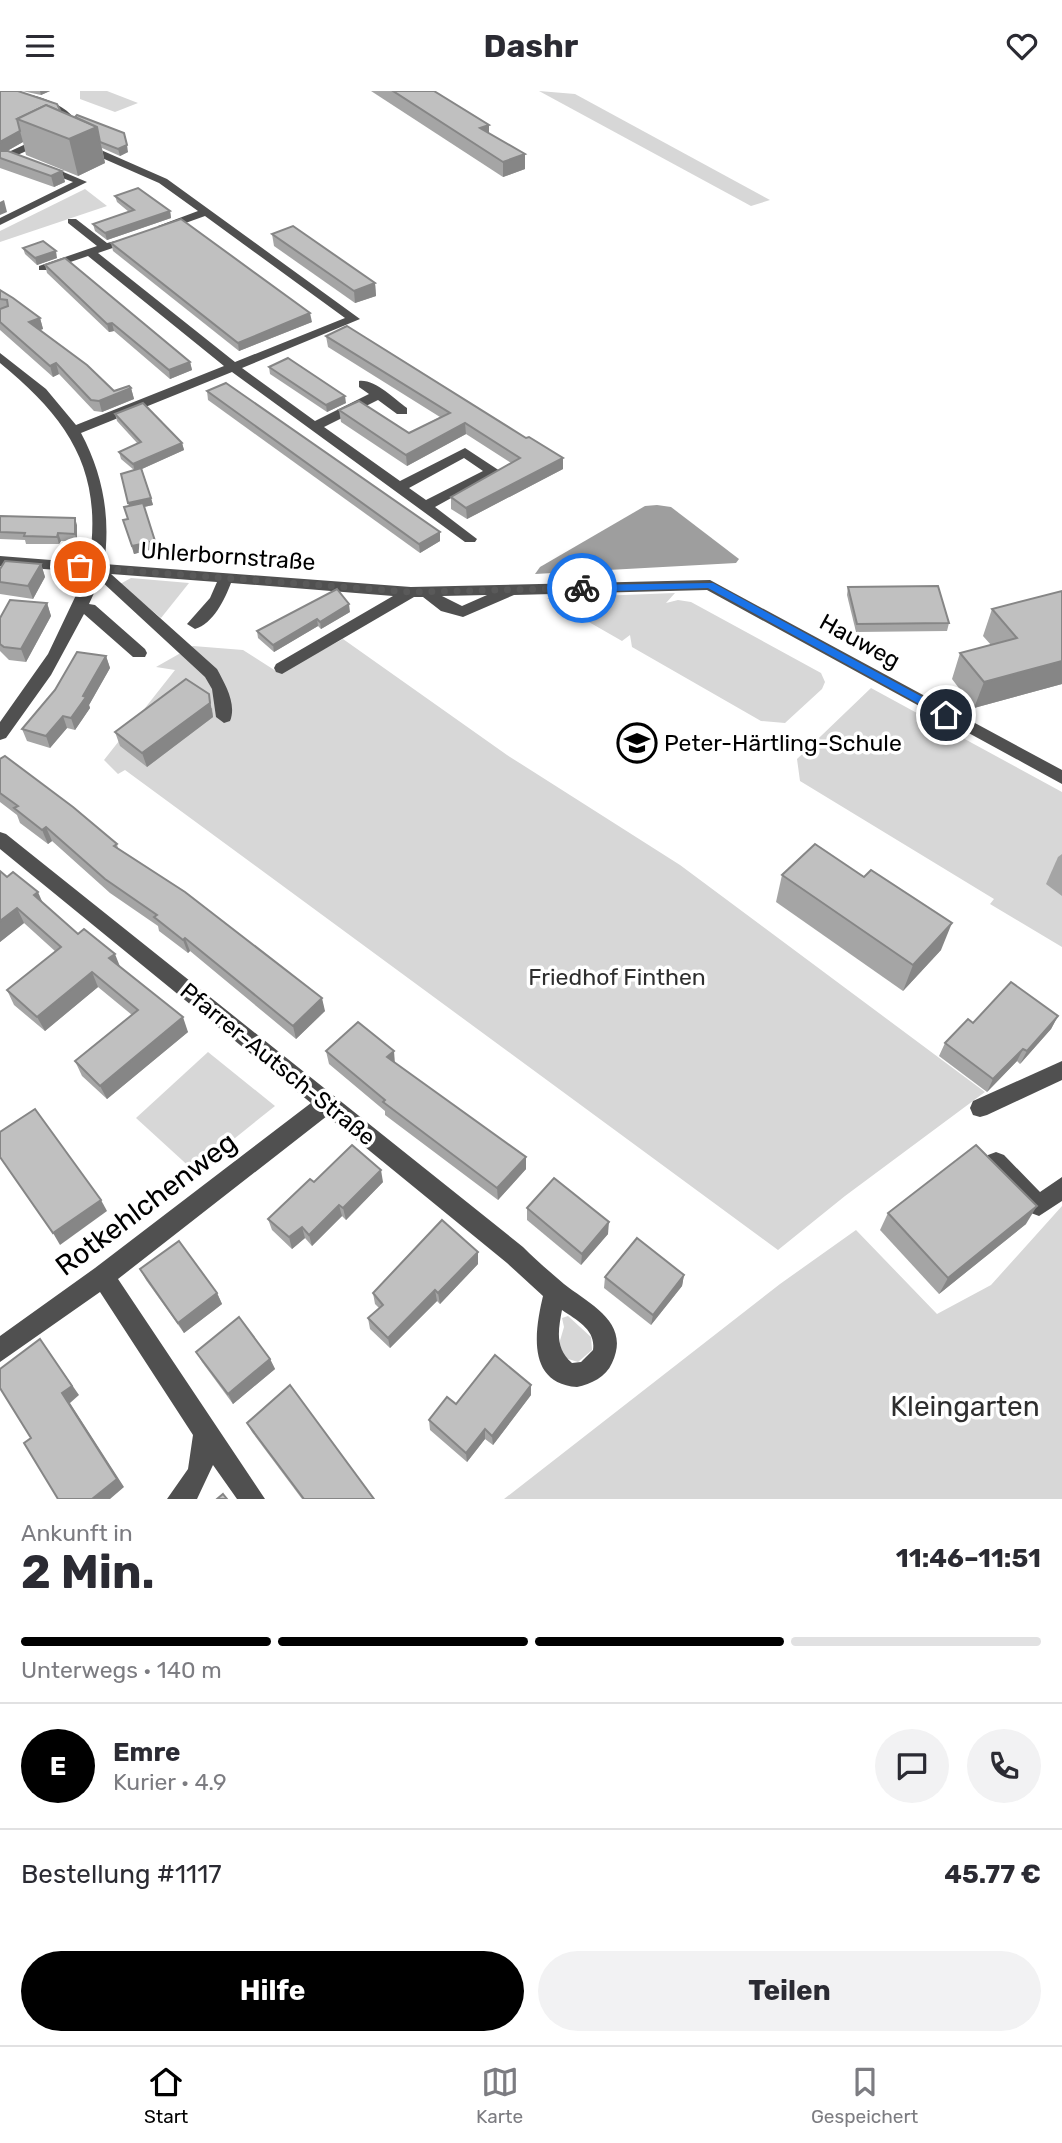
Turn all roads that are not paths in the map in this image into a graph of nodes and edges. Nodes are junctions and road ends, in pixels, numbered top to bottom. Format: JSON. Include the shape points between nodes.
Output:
{"nodes":[{"id":1,"x":7,"y":91,"type":"edge"},
{"id":2,"x":54,"y":134,"type":"junction"},
{"id":3,"x":3,"y":159,"type":"edge"},
{"id":4,"x":207,"y":212,"type":"junction"},
{"id":5,"x":72,"y":221,"type":"dead end"},
{"id":6,"x":0,"y":222,"type":"edge"},
{"id":7,"x":105,"y":247,"type":"junction"},
{"id":8,"x":90,"y":252,"type":"junction"},
{"id":9,"x":43,"y":268,"type":"edge"},
{"id":10,"x":0,"y":357,"type":"edge"},
{"id":11,"x":234,"y":368,"type":"junction"},
{"id":12,"x":364,"y":384,"type":"dead end"},
{"id":13,"x":379,"y":394,"type":"junction"},
{"id":14,"x":402,"y":411,"type":"dead end"},
{"id":15,"x":314,"y":426,"type":"junction"},
{"id":16,"x":74,"y":431,"type":"junction"},
{"id":17,"x":400,"y":487,"type":"junction"},
{"id":18,"x":426,"y":506,"type":"junction"},
{"id":19,"x":470,"y":539,"type":"dead end"},
{"id":20,"x":0,"y":561,"type":"edge"},
{"id":21,"x":96,"y":569,"type":"junction"},
{"id":22,"x":226,"y":578,"type":"junction"},
{"id":23,"x":419,"y":592,"type":"junction"},
{"id":24,"x":79,"y":609,"type":"junction"},
{"id":25,"x":195,"y":624,"type":"dead end"},
{"id":26,"x":139,"y":653,"type":"dead end"},
{"id":27,"x":282,"y":668,"type":"dead end"},
{"id":28,"x":224,"y":717,"type":"dead end"},
{"id":29,"x":0,"y":734,"type":"edge"},
{"id":30,"x":1062,"y":778,"type":"edge"},
{"id":31,"x":0,"y":838,"type":"edge"},
{"id":32,"x":1062,"y":1070,"type":"edge"},
{"id":33,"x":327,"y":1103,"type":"junction"},
{"id":34,"x":980,"y":1108,"type":"dead end"},
{"id":35,"x":996,"y":1162,"type":"edge"},
{"id":36,"x":1062,"y":1187,"type":"edge"},
{"id":37,"x":103,"y":1276,"type":"junction"},
{"id":38,"x":555,"y":1291,"type":"dead end"},
{"id":39,"x":0,"y":1350,"type":"edge"},
{"id":40,"x":205,"y":1432,"type":"junction"},
{"id":41,"x":180,"y":1499,"type":"edge"},
{"id":42,"x":252,"y":1499,"type":"edge"}],
"edges":[{"from":1,"to":2,"type":"street","via":[[69,114],[70,125]]},
{"from":2,"to":3,"type":"street"},
{"from":2,"to":4,"type":"street","via":[[163,181]]},
{"from":3,"to":6,"type":"street","via":[[82,182]]},
{"from":4,"to":7,"type":"street"},
{"from":4,"to":11,"type":"street","via":[[354,319]]},
{"from":5,"to":7,"type":"street"},
{"from":7,"to":8,"type":"street"},
{"from":8,"to":9,"type":"street"},
{"from":8,"to":11,"type":"street"},
{"from":10,"to":16,"type":"street","via":[[39,390]]},
{"from":11,"to":15,"type":"street"},
{"from":11,"to":16,"type":"street"},
{"from":12,"to":13,"type":"street"},
{"from":13,"to":14,"type":"street"},
{"from":13,"to":15,"type":"street"},
{"from":15,"to":17,"type":"street"},
{"from":16,"to":21,"type":"street","via":[[95,485]]},
{"from":17,"to":18,"type":"street"},
{"from":17,"to":18,"type":"street","via":[[465,452],[493,471]]},
{"from":18,"to":19,"type":"street"},
{"from":20,"to":21,"type":"street","name":"Uhlerbornstraße"},
{"from":21,"to":22,"type":"street","name":"Uhlerbornstraße"},
{"from":21,"to":24,"type":"street"},
{"from":21,"to":28,"type":"street","via":[[211,673],[220,689]]},
{"from":22,"to":23,"type":"street","name":"Uhlerbornstraße"},
{"from":22,"to":25,"type":"street","via":[[217,600]]},
{"from":23,"to":27,"type":"street"},
{"from":23,"to":30,"type":"street","name":"Hauweg","via":[[463,612],[511,590],[709,585]]},
{"from":24,"to":26,"type":"street","via":[[90,609]]},
{"from":24,"to":29,"type":"street","via":[[30,697]]},
{"from":31,"to":33,"type":"street","name":"Pfarrer-Autsch-Straße"},
{"from":32,"to":34,"type":"street"},
{"from":33,"to":37,"type":"street","name":"Rotkehlchenweg"},
{"from":33,"to":38,"type":"street","name":"Pfarrer-Autsch-Straße"},
{"from":35,"to":36,"type":"street","via":[[1039,1206]]},
{"from":37,"to":39,"type":"street","name":"Rotkehlchenweg"},
{"from":37,"to":40,"type":"street"},
{"from":40,"to":41,"type":"street","via":[[199,1475]]},
{"from":40,"to":42,"type":"street"}]}
